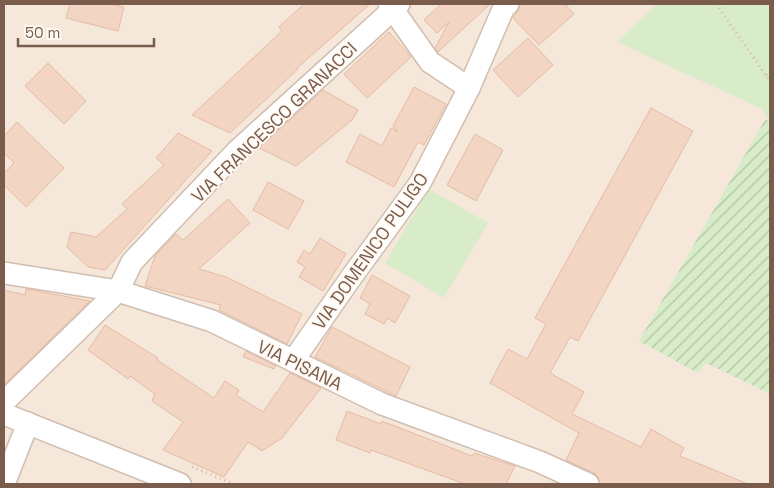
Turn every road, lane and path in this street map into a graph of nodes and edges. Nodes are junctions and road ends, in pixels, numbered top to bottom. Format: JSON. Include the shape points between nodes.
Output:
{"nodes":[{"id":1,"x":508,"y":4,"type":"edge"},
{"id":2,"x":716,"y":4,"type":"edge"},
{"id":3,"x":394,"y":6,"type":"edge"},
{"id":4,"x":770,"y":72,"type":"edge"},
{"id":5,"x":766,"y":75,"type":"junction"},
{"id":6,"x":770,"y":81,"type":"edge"},
{"id":7,"x":469,"y":88,"type":"junction"},
{"id":8,"x":4,"y":273,"type":"edge"},
{"id":9,"x":118,"y":292,"type":"junction"},
{"id":10,"x":293,"y":361,"type":"junction"},
{"id":11,"x":4,"y":402,"type":"edge"},
{"id":12,"x":4,"y":414,"type":"edge"},
{"id":13,"x":28,"y":423,"type":"junction"},
{"id":14,"x":4,"y":484,"type":"edge"},
{"id":15,"x":177,"y":484,"type":"edge"},
{"id":16,"x":588,"y":484,"type":"edge"}],
"edges":[{"from":1,"to":7,"type":"street","name":"VIA DOMENICO PULIGO"},
{"from":2,"to":5,"type":"path"},
{"from":3,"to":7,"type":"street","via":[[430,62]]},
{"from":3,"to":9,"type":"street","name":"VIA FRANCESCO GRANACCI","via":[[237,151],[132,262]]},
{"from":4,"to":5,"type":"path"},
{"from":5,"to":6,"type":"path"},
{"from":7,"to":10,"type":"street","name":"VIA DOMENICO PULIGO","via":[[420,183]]},
{"from":8,"to":9,"type":"street","name":"VIA PISANA"},
{"from":9,"to":10,"type":"street","name":"VIA PISANA","via":[[212,321]]},
{"from":9,"to":11,"type":"street"},
{"from":10,"to":16,"type":"street","name":"VIA PISANA","via":[[382,404],[540,462]]},
{"from":12,"to":13,"type":"street"},
{"from":13,"to":14,"type":"street"},
{"from":13,"to":15,"type":"street"}]}
